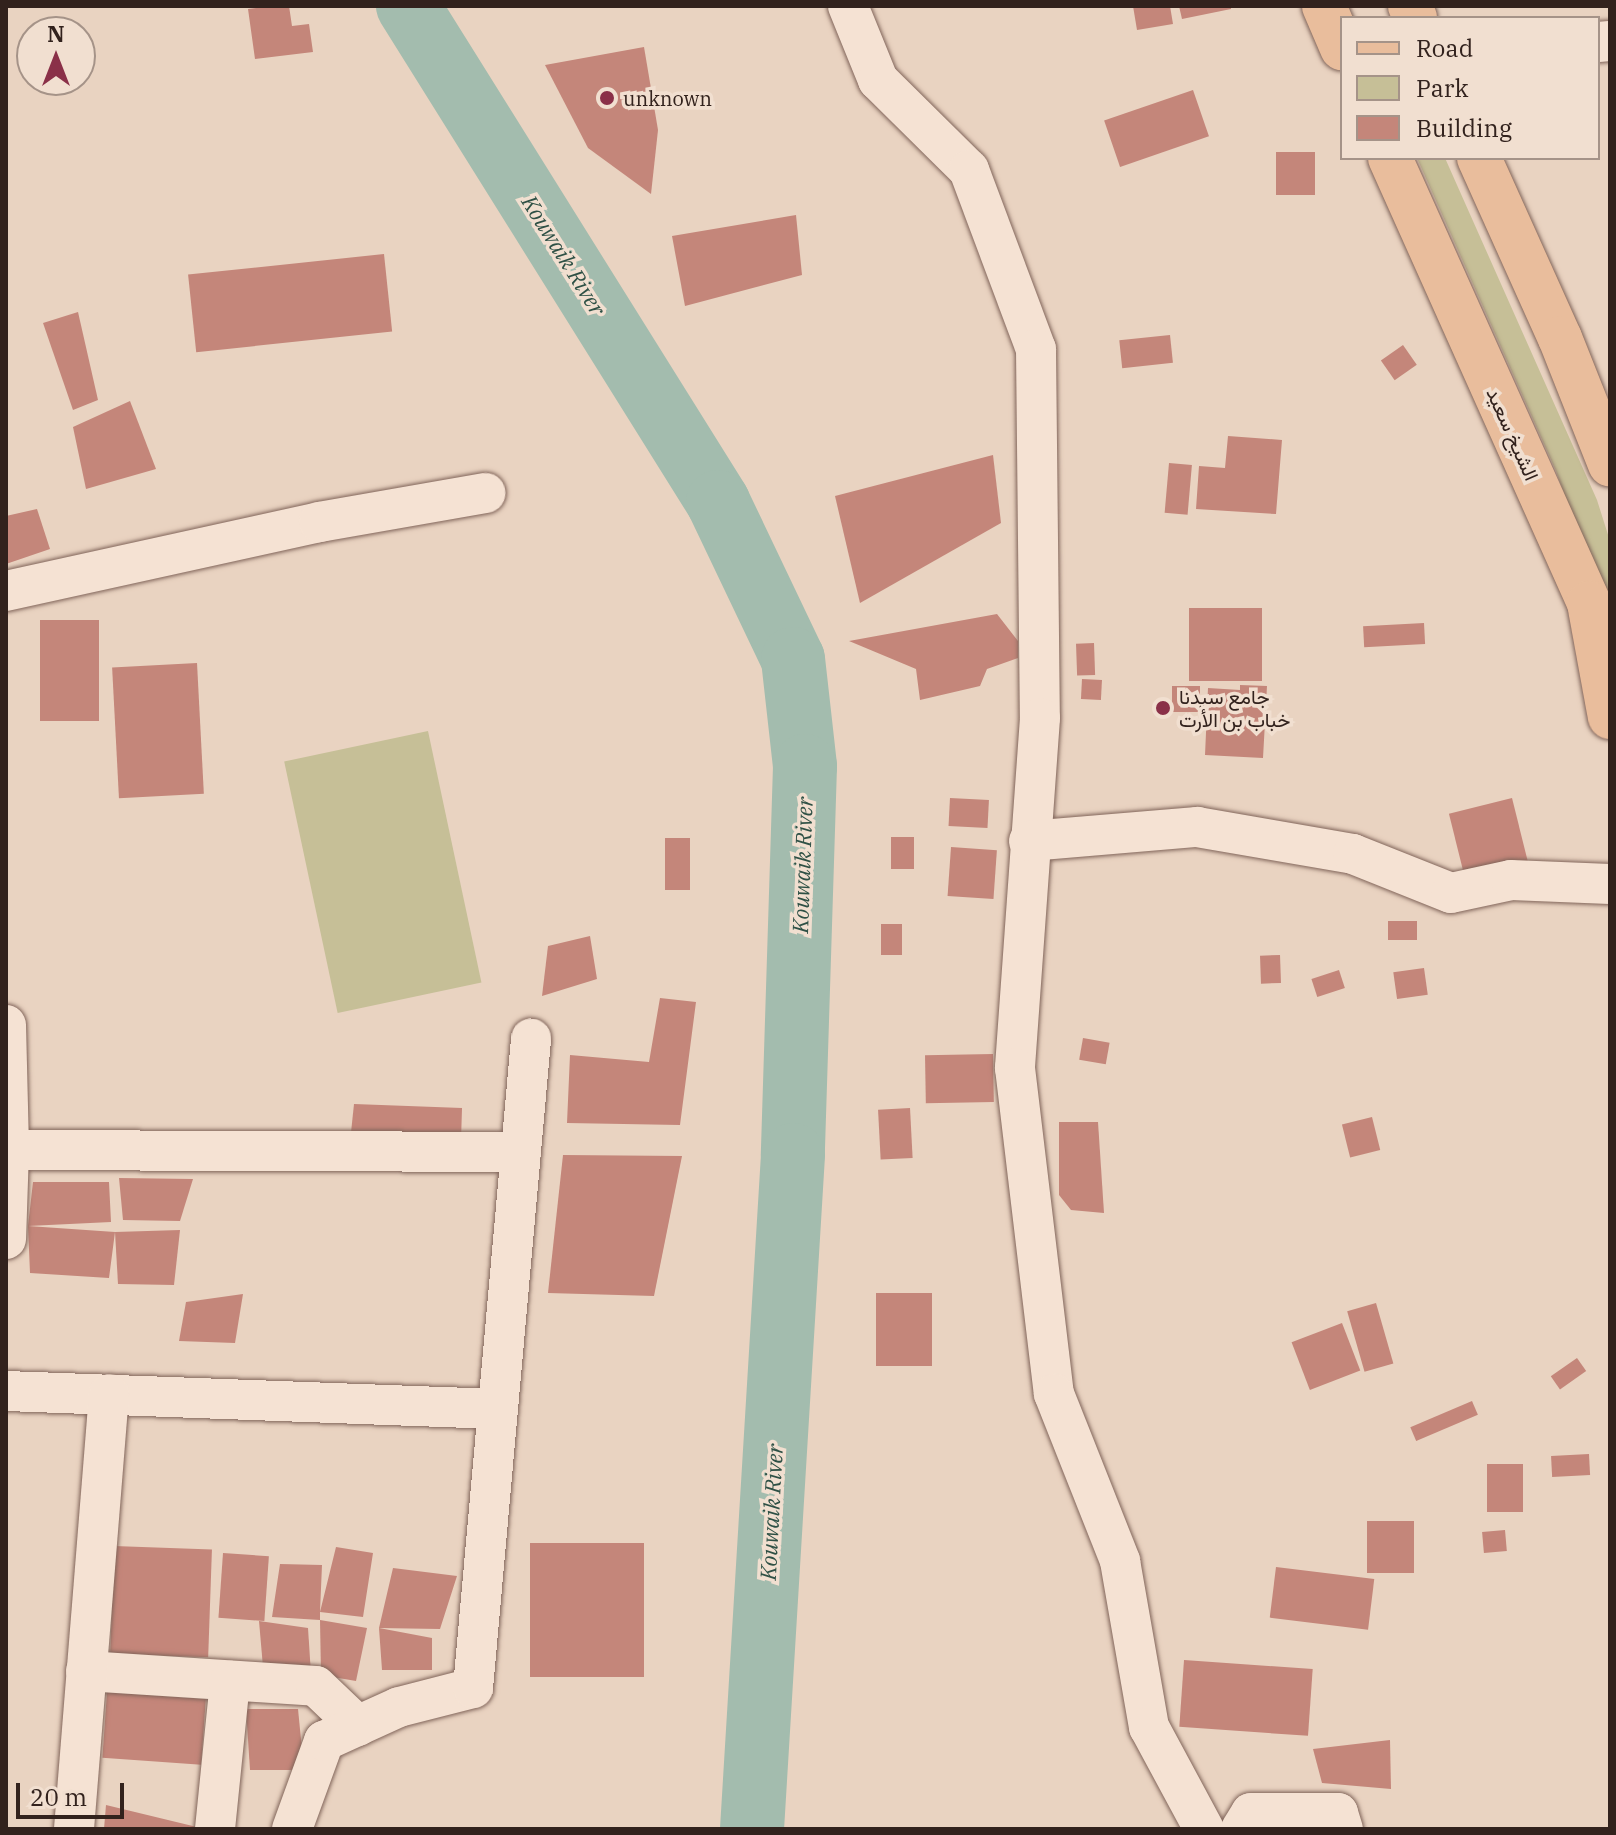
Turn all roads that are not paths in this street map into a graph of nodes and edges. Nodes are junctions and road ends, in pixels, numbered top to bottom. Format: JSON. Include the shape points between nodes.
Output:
{"nodes":[{"id":1,"x":848,"y":6,"type":"edge"},
{"id":2,"x":1324,"y":6,"type":"edge"},
{"id":3,"x":1340,"y":43,"type":"edge"},
{"id":4,"x":1391,"y":160,"type":"edge"},
{"id":5,"x":1480,"y":160,"type":"edge"},
{"id":6,"x":1610,"y":464,"type":"edge"},
{"id":7,"x":486,"y":493,"type":"dead end"},
{"id":8,"x":6,"y":591,"type":"edge"},
{"id":9,"x":1610,"y":717,"type":"edge"},
{"id":10,"x":1029,"y":841,"type":"junction"},
{"id":11,"x":1610,"y":884,"type":"edge"},
{"id":12,"x":6,"y":1025,"type":"edge"},
{"id":13,"x":531,"y":1039,"type":"dead end"},
{"id":14,"x":9,"y":1150,"type":"junction"},
{"id":15,"x":521,"y":1152,"type":"junction"},
{"id":16,"x":6,"y":1239,"type":"edge"},
{"id":17,"x":6,"y":1391,"type":"edge"},
{"id":18,"x":109,"y":1394,"type":"junction"},
{"id":19,"x":498,"y":1409,"type":"junction"},
{"id":20,"x":86,"y":1671,"type":"junction"},
{"id":21,"x":230,"y":1681,"type":"junction"},
{"id":22,"x":358,"y":1726,"type":"junction"},
{"id":23,"x":74,"y":1829,"type":"edge"},
{"id":24,"x":215,"y":1829,"type":"edge"},
{"id":25,"x":292,"y":1829,"type":"edge"},
{"id":26,"x":1204,"y":1829,"type":"edge"},
{"id":27,"x":1241,"y":1829,"type":"edge"},
{"id":28,"x":1343,"y":1829,"type":"edge"}],
"edges":[{"from":1,"to":10,"type":"street","via":[[878,80],[969,170],[1036,349],[1040,718]]},
{"from":2,"to":3,"type":"main road"},
{"from":4,"to":9,"type":"main road","name":"الشيخ سعيد","via":[[1589,603]]},
{"from":5,"to":6,"type":"main road"},
{"from":7,"to":8,"type":"street","via":[[319,522]]},
{"from":10,"to":11,"type":"street","via":[[1197,827],[1353,854],[1451,893],[1511,880]]},
{"from":10,"to":26,"type":"street","via":[[1015,1068],[1054,1394],[1120,1561],[1149,1727]]},
{"from":12,"to":14,"type":"street"},
{"from":13,"to":15,"type":"street"},
{"from":14,"to":15,"type":"street"},
{"from":14,"to":16,"type":"street"},
{"from":15,"to":19,"type":"street"},
{"from":17,"to":18,"type":"street"},
{"from":18,"to":19,"type":"street"},
{"from":18,"to":20,"type":"street"},
{"from":19,"to":22,"type":"street","via":[[473,1688],[399,1707]]},
{"from":20,"to":21,"type":"street"},
{"from":20,"to":23,"type":"street"},
{"from":21,"to":22,"type":"street","via":[[316,1686]]},
{"from":21,"to":24,"type":"street"},
{"from":22,"to":25,"type":"street","via":[[324,1741]]},
{"from":27,"to":28,"type":"street","via":[[1251,1813],[1338,1813]]}]}
